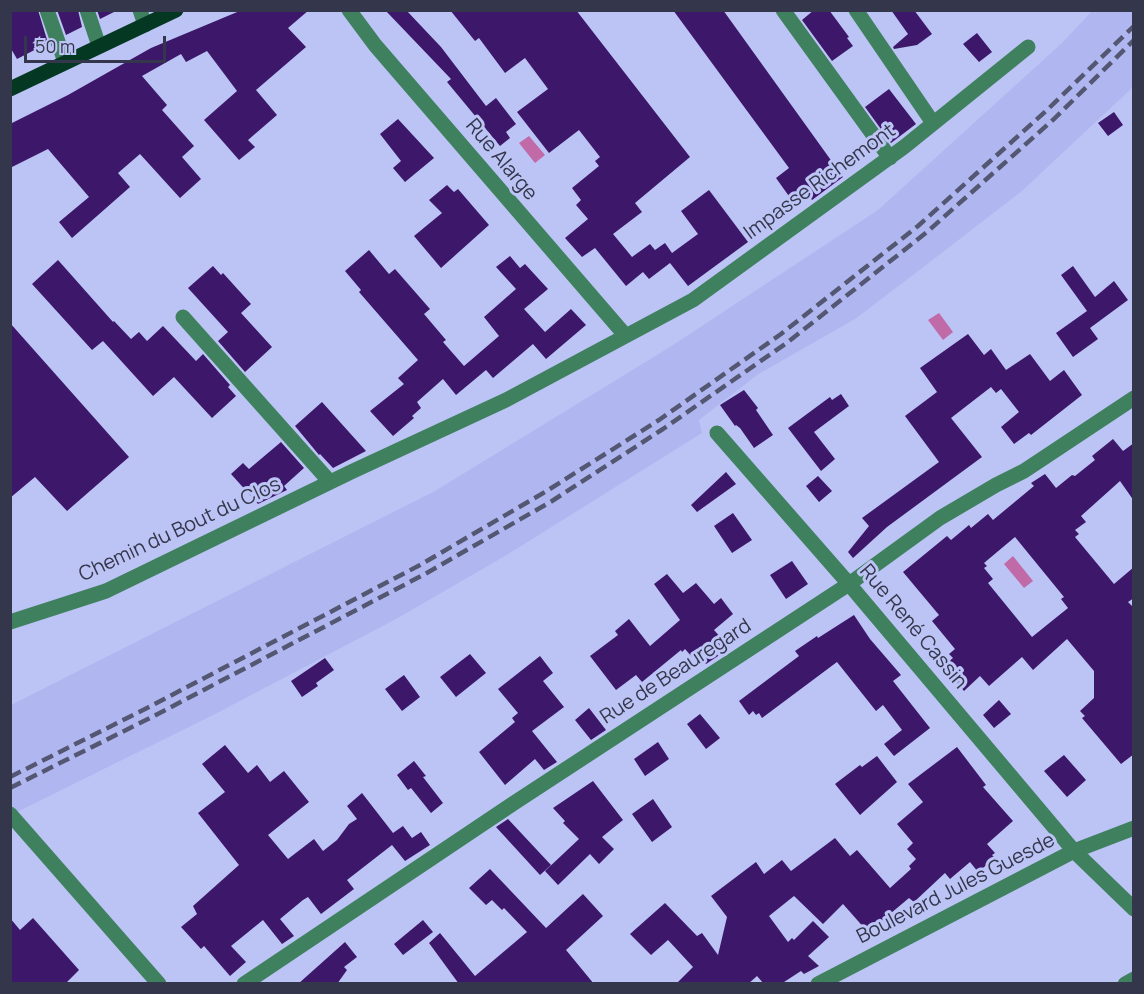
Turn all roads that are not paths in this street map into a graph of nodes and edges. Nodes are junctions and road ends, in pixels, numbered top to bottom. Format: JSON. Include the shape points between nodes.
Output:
{"nodes":[{"id":1,"x":47,"y":10,"type":"edge"},
{"id":2,"x":87,"y":10,"type":"edge"},
{"id":3,"x":176,"y":10,"type":"edge"},
{"id":4,"x":349,"y":10,"type":"edge"},
{"id":5,"x":783,"y":10,"type":"edge"},
{"id":6,"x":856,"y":10,"type":"edge"},
{"id":7,"x":142,"y":18,"type":"edge"},
{"id":8,"x":99,"y":46,"type":"junction"},
{"id":9,"x":1028,"y":46,"type":"dead end"},
{"id":10,"x":65,"y":62,"type":"junction"},
{"id":11,"x":11,"y":88,"type":"edge"},
{"id":12,"x":933,"y":123,"type":"junction"},
{"id":13,"x":890,"y":158,"type":"junction"},
{"id":14,"x":183,"y":317,"type":"dead end"},
{"id":15,"x":625,"y":335,"type":"junction"},
{"id":16,"x":1134,"y":398,"type":"edge"},
{"id":17,"x":717,"y":433,"type":"dead end"},
{"id":18,"x":330,"y":482,"type":"junction"},
{"id":19,"x":849,"y":584,"type":"junction"},
{"id":20,"x":10,"y":622,"type":"edge"},
{"id":21,"x":15,"y":819,"type":"edge"},
{"id":22,"x":1134,"y":819,"type":"edge"},
{"id":23,"x":1134,"y":828,"type":"edge"},
{"id":24,"x":1114,"y":836,"type":"junction"},
{"id":25,"x":1074,"y":851,"type":"junction"},
{"id":26,"x":1134,"y":909,"type":"edge"},
{"id":27,"x":1134,"y":979,"type":"edge"},
{"id":28,"x":159,"y":984,"type":"edge"},
{"id":29,"x":244,"y":984,"type":"edge"},
{"id":30,"x":818,"y":984,"type":"edge"},
{"id":31,"x":1125,"y":984,"type":"edge"}],
"edges":[{"from":1,"to":10,"type":"street"},
{"from":2,"to":8,"type":"street"},
{"from":3,"to":7,"type":"main road"},
{"from":4,"to":15,"type":"street","name":"Rue Alarge"},
{"from":5,"to":13,"type":"street"},
{"from":6,"to":12,"type":"street"},
{"from":7,"to":8,"type":"main road"},
{"from":8,"to":10,"type":"main road"},
{"from":9,"to":12,"type":"street","name":"Impasse Richemont"},
{"from":10,"to":11,"type":"main road"},
{"from":12,"to":13,"type":"street","name":"Impasse Richemont"},
{"from":13,"to":15,"type":"street","name":"Impasse Richemont","via":[[693,300]]},
{"from":14,"to":18,"type":"street"},
{"from":15,"to":18,"type":"street","name":"Chemin du Bout du Clos","via":[[506,400]]},
{"from":16,"to":19,"type":"street","name":"Rue de Beauregard","via":[[1024,471],[940,518]]},
{"from":17,"to":19,"type":"street","name":"Rue René Cassin"},
{"from":18,"to":20,"type":"street","name":"Chemin du Bout du Clos","via":[[106,591]]},
{"from":19,"to":25,"type":"street","name":"Rue René Cassin"},
{"from":19,"to":29,"type":"street","name":"Rue de Beauregard"},
{"from":21,"to":28,"type":"street"},
{"from":22,"to":24,"type":"street","name":"Boulevard Jules Guesde"},
{"from":23,"to":24,"type":"street","name":"Boulevard Jules Guesde"},
{"from":24,"to":25,"type":"street","name":"Boulevard Jules Guesde"},
{"from":25,"to":26,"type":"street","name":"Rue René Cassin"},
{"from":25,"to":30,"type":"street","name":"Boulevard Jules Guesde"},
{"from":27,"to":31,"type":"street"}]}
